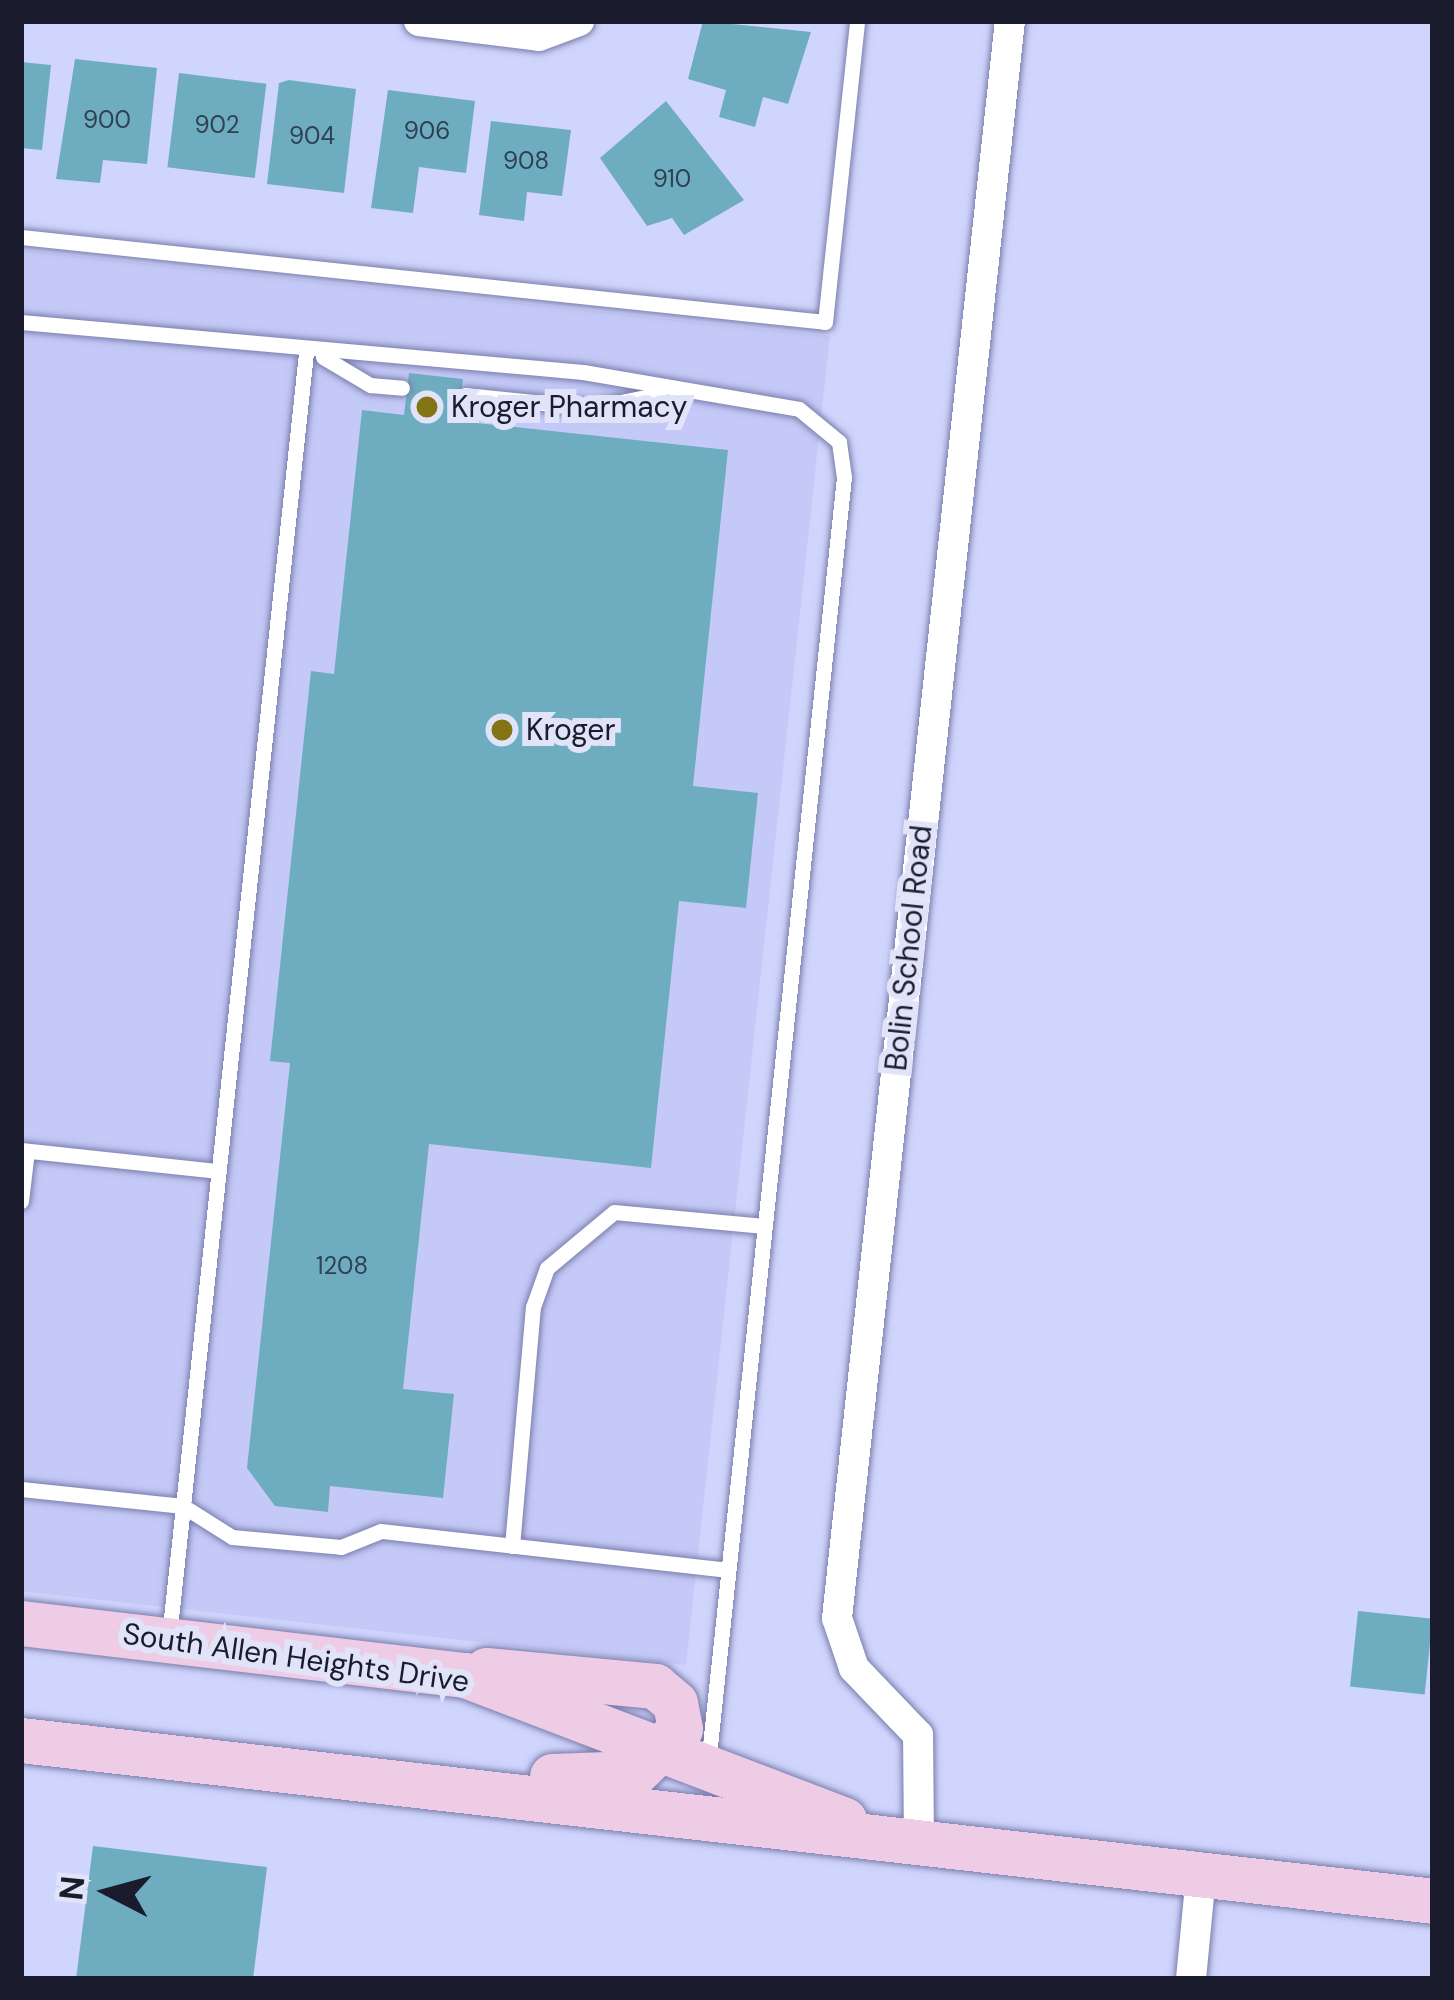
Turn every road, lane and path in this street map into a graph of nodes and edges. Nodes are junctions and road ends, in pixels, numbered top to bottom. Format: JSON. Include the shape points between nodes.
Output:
{"nodes":[{"id":1,"x":419,"y":21,"type":"edge"},
{"id":2,"x":579,"y":21,"type":"edge"},
{"id":3,"x":857,"y":21,"type":"edge"},
{"id":4,"x":1010,"y":21,"type":"edge"},
{"id":5,"x":21,"y":237,"type":"edge"},
{"id":6,"x":21,"y":322,"type":"edge"},
{"id":7,"x":311,"y":352,"type":"junction"},
{"id":8,"x":402,"y":388,"type":"dead end"},
{"id":9,"x":663,"y":393,"type":"junction"},
{"id":10,"x":465,"y":395,"type":"dead end"},
{"id":11,"x":24,"y":1150,"type":"edge"},
{"id":12,"x":219,"y":1171,"type":"junction"},
{"id":13,"x":21,"y":1201,"type":"edge"},
{"id":14,"x":764,"y":1226,"type":"junction"},
{"id":15,"x":21,"y":1489,"type":"edge"},
{"id":16,"x":183,"y":1506,"type":"junction"},
{"id":17,"x":512,"y":1546,"type":"junction"},
{"id":18,"x":728,"y":1570,"type":"junction"},
{"id":19,"x":21,"y":1623,"type":"edge"},
{"id":20,"x":169,"y":1639,"type":"junction"},
{"id":21,"x":715,"y":1694,"type":"junction"},
{"id":22,"x":21,"y":1740,"type":"edge"},
{"id":23,"x":672,"y":1740,"type":"junction"},
{"id":24,"x":318,"y":1778,"type":"junction"},
{"id":25,"x":705,"y":1794,"type":"junction"},
{"id":26,"x":910,"y":1844,"type":"junction"},
{"id":27,"x":1201,"y":1876,"type":"junction"},
{"id":28,"x":1433,"y":1901,"type":"edge"},
{"id":29,"x":1190,"y":1979,"type":"edge"}],
"edges":[{"from":1,"to":2,"type":"street","via":[[539,36]]},
{"from":3,"to":5,"type":"lane","via":[[825,322]]},
{"from":4,"to":26,"type":"street","name":"Bolin School Road","via":[[837,1618],[854,1668],[919,1735]]},
{"from":6,"to":7,"type":"lane"},
{"from":7,"to":8,"type":"lane","via":[[370,385]]},
{"from":7,"to":9,"type":"lane","via":[[583,372]]},
{"from":7,"to":12,"type":"lane"},
{"from":9,"to":10,"type":"lane","via":[[592,408]]},
{"from":9,"to":14,"type":"lane","via":[[799,410],[829,428],[844,459]]},
{"from":11,"to":12,"type":"lane"},
{"from":11,"to":13,"type":"lane"},
{"from":12,"to":16,"type":"lane"},
{"from":14,"to":17,"type":"lane","via":[[614,1212],[547,1268],[533,1307]]},
{"from":14,"to":18,"type":"lane"},
{"from":15,"to":16,"type":"lane"},
{"from":16,"to":17,"type":"lane","via":[[232,1537],[341,1547],[381,1531]]},
{"from":16,"to":20,"type":"lane"},
{"from":17,"to":18,"type":"lane"},
{"from":18,"to":21,"type":"lane"},
{"from":19,"to":20,"type":"main road","name":"South Allen Heights Drive"},
{"from":20,"to":23,"type":"main road","name":"South Allen Heights Drive","via":[[465,1675]]},
{"from":21,"to":23,"type":"lane"},
{"from":21,"to":25,"type":"lane"},
{"from":22,"to":24,"type":"main road","name":"South Allen Heights Drive"},
{"from":23,"to":24,"type":"main road","via":[[611,1779],[394,1765]]},
{"from":23,"to":25,"type":"main road","name":"South Allen Heights Drive"},
{"from":24,"to":25,"type":"main road","name":"South Allen Heights Drive"},
{"from":25,"to":26,"type":"main road","name":"South Allen Heights Drive"},
{"from":26,"to":27,"type":"main road","name":"South Allen Heights Drive"},
{"from":27,"to":28,"type":"main road","name":"South Allen Heights Drive"},
{"from":27,"to":29,"type":"street"}]}
